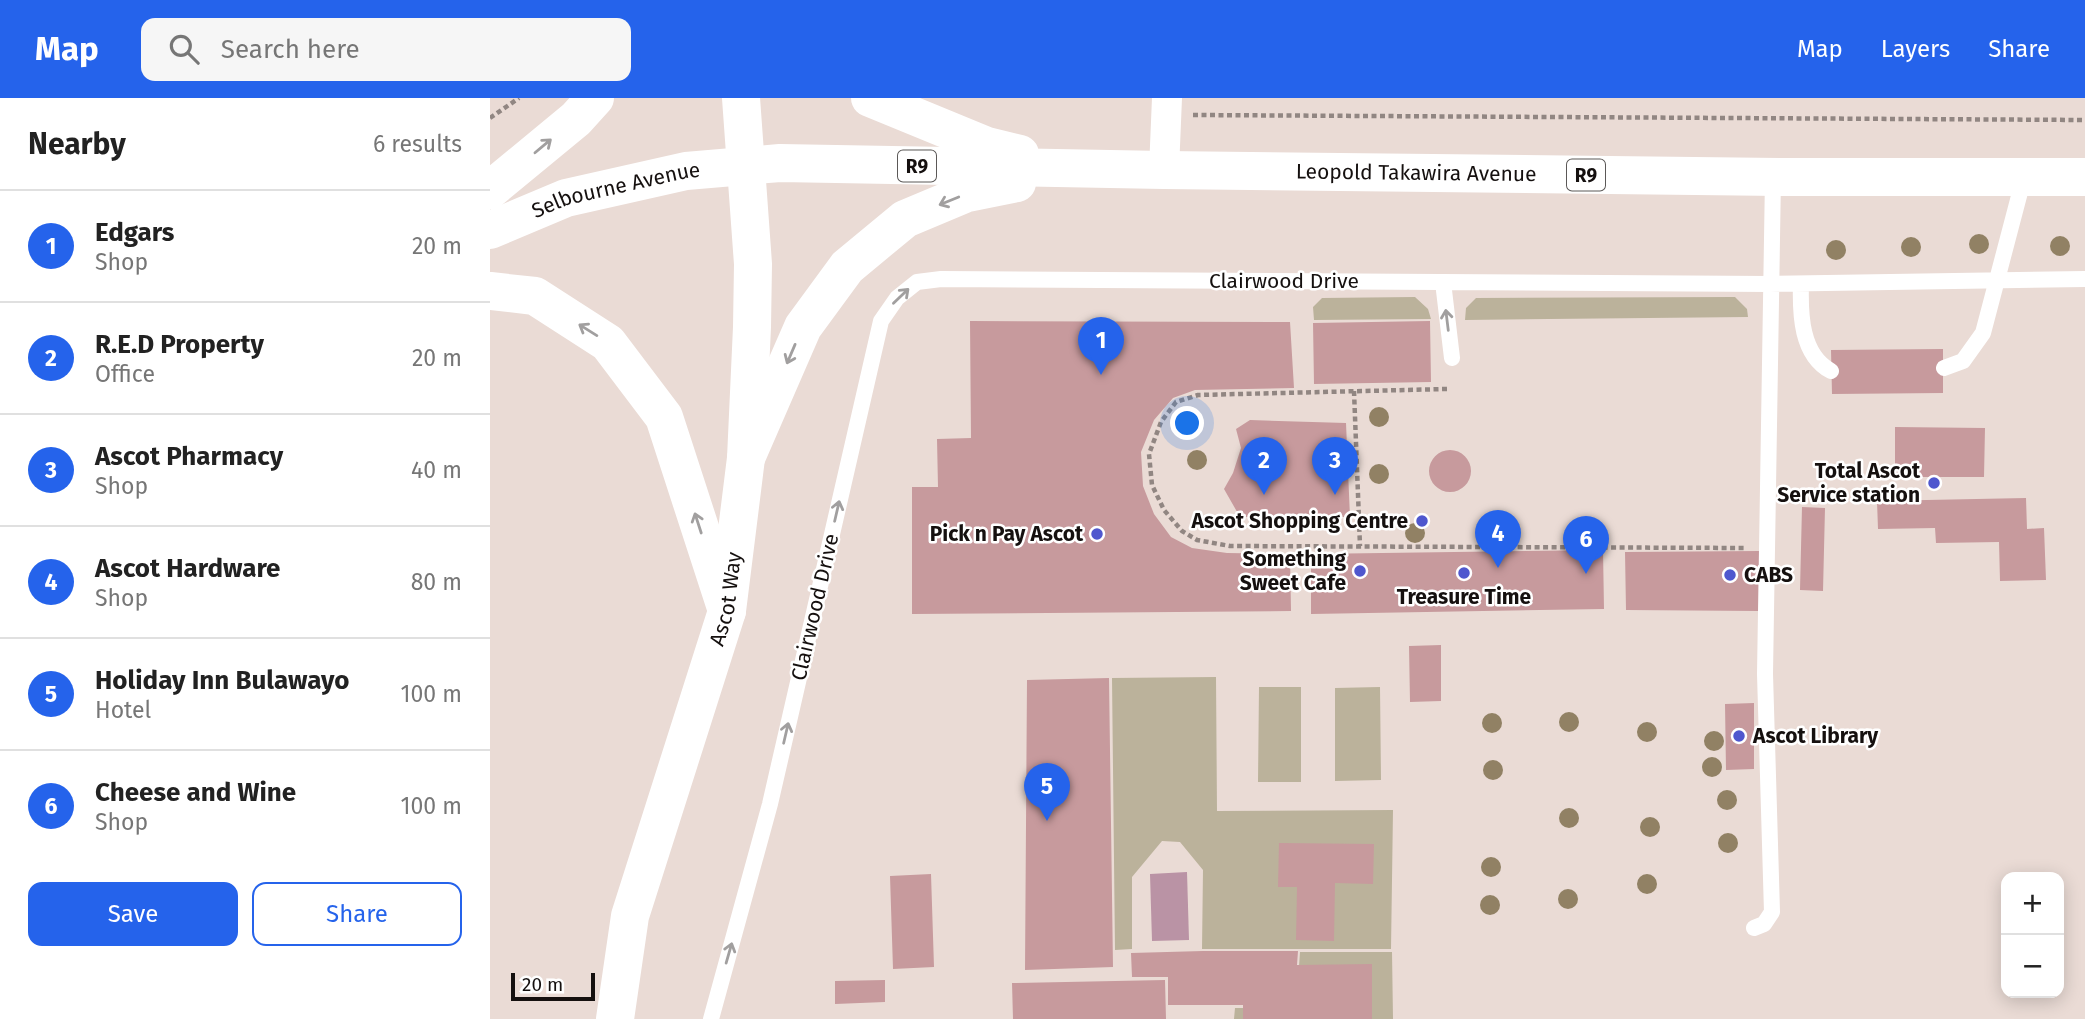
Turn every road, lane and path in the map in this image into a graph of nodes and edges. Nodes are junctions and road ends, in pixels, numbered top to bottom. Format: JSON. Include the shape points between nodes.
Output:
{"nodes":[{"id":1,"x":519,"y":98,"type":"edge"},
{"id":2,"x":595,"y":98,"type":"edge"},
{"id":3,"x":741,"y":98,"type":"edge"},
{"id":4,"x":870,"y":98,"type":"edge"},
{"id":5,"x":1166,"y":106,"type":"edge"},
{"id":6,"x":490,"y":118,"type":"edge"},
{"id":7,"x":2085,"y":120,"type":"edge"},
{"id":8,"x":747,"y":166,"type":"junction"},
{"id":9,"x":1087,"y":169,"type":"junction"},
{"id":10,"x":1164,"y":170,"type":"junction"},
{"id":11,"x":1773,"y":177,"type":"junction"},
{"id":12,"x":2024,"y":177,"type":"junction"},
{"id":13,"x":2085,"y":177,"type":"edge"},
{"id":14,"x":490,"y":190,"type":"edge"},
{"id":15,"x":490,"y":230,"type":"edge"},
{"id":16,"x":1997,"y":279,"type":"junction"},
{"id":17,"x":2085,"y":279,"type":"edge"},
{"id":18,"x":1443,"y":282,"type":"junction"},
{"id":19,"x":1770,"y":284,"type":"junction"},
{"id":20,"x":1801,"y":284,"type":"junction"},
{"id":21,"x":490,"y":291,"type":"edge"},
{"id":22,"x":1452,"y":358,"type":"dead end"},
{"id":23,"x":1944,"y":368,"type":"dead end"},
{"id":24,"x":1831,"y":371,"type":"dead end"},
{"id":25,"x":1447,"y":389,"type":"dead end"},
{"id":26,"x":1354,"y":391,"type":"junction"},
{"id":27,"x":746,"y":458,"type":"junction"},
{"id":28,"x":1360,"y":546,"type":"junction"},
{"id":29,"x":1767,"y":548,"type":"junction"},
{"id":30,"x":727,"y":611,"type":"junction"},
{"id":31,"x":1754,"y":928,"type":"dead end"},
{"id":32,"x":615,"y":1019,"type":"edge"},
{"id":33,"x":710,"y":1019,"type":"edge"}],
"edges":[{"from":1,"to":6,"type":"path"},
{"from":14,"to":2,"type":"main road","one_way":true},
{"from":3,"to":8,"type":"main road","name":"Ascot Way"},
{"from":4,"to":9,"type":"main road","via":[[987,146]]},
{"from":5,"to":7,"type":"path"},
{"from":5,"to":10,"type":"street"},
{"from":8,"to":9,"type":"main road","name":"Leopold Takawira Avenue","number":"R9"},
{"from":8,"to":15,"type":"main road","name":"Selbourne Avenue","number":"R9","via":[[686,171],[566,198]]},
{"from":8,"to":27,"type":"main road","name":"Ascot Way","via":[[753,264]]},
{"from":9,"to":10,"type":"main road","name":"Leopold Takawira Avenue","number":"R9"},
{"from":9,"to":27,"type":"main road","one_way":true,"via":[[967,193],[905,219],[847,267],[803,327]]},
{"from":10,"to":11,"type":"main road","name":"Leopold Takawira Avenue","number":"R9"},
{"from":11,"to":12,"type":"main road","name":"Leopold Takawira Avenue","number":"R9"},
{"from":11,"to":19,"type":"lane"},
{"from":12,"to":13,"type":"main road","name":"Leopold Takawira Avenue","number":"R9"},
{"from":12,"to":16,"type":"lane"},
{"from":16,"to":17,"type":"lane","name":"Clairwood Drive"},
{"from":16,"to":20,"type":"lane","name":"Clairwood Drive"},
{"from":16,"to":23,"type":"lane","via":[[1983,333],[1963,361]]},
{"from":18,"to":19,"type":"lane","name":"Clairwood Drive"},
{"from":22,"to":18,"type":"lane","one_way":true},
{"from":33,"to":18,"type":"lane","name":"Clairwood Drive","one_way":true,"via":[[770,804],[881,321],[897,298],[917,282],[941,279]]},
{"from":19,"to":20,"type":"lane","name":"Clairwood Drive"},
{"from":19,"to":29,"type":"lane"},
{"from":20,"to":24,"type":"lane","via":[[1800,320],[1812,353]]},
{"from":30,"to":21,"type":"main road","one_way":true,"via":[[664,416],[608,343],[535,296]]},
{"from":25,"to":26,"type":"path"},
{"from":26,"to":28,"type":"path"},
{"from":26,"to":28,"type":"path","via":[[1198,395],[1176,402],[1161,422],[1149,454],[1152,485],[1164,510],[1197,540],[1230,546]]},
{"from":27,"to":30,"type":"main road","name":"Ascot Way"},
{"from":28,"to":29,"type":"path"},
{"from":29,"to":31,"type":"lane","via":[[1765,674],[1772,912],[1764,924]]},
{"from":30,"to":32,"type":"main road","name":"Ascot Way","via":[[630,916]]}]}
